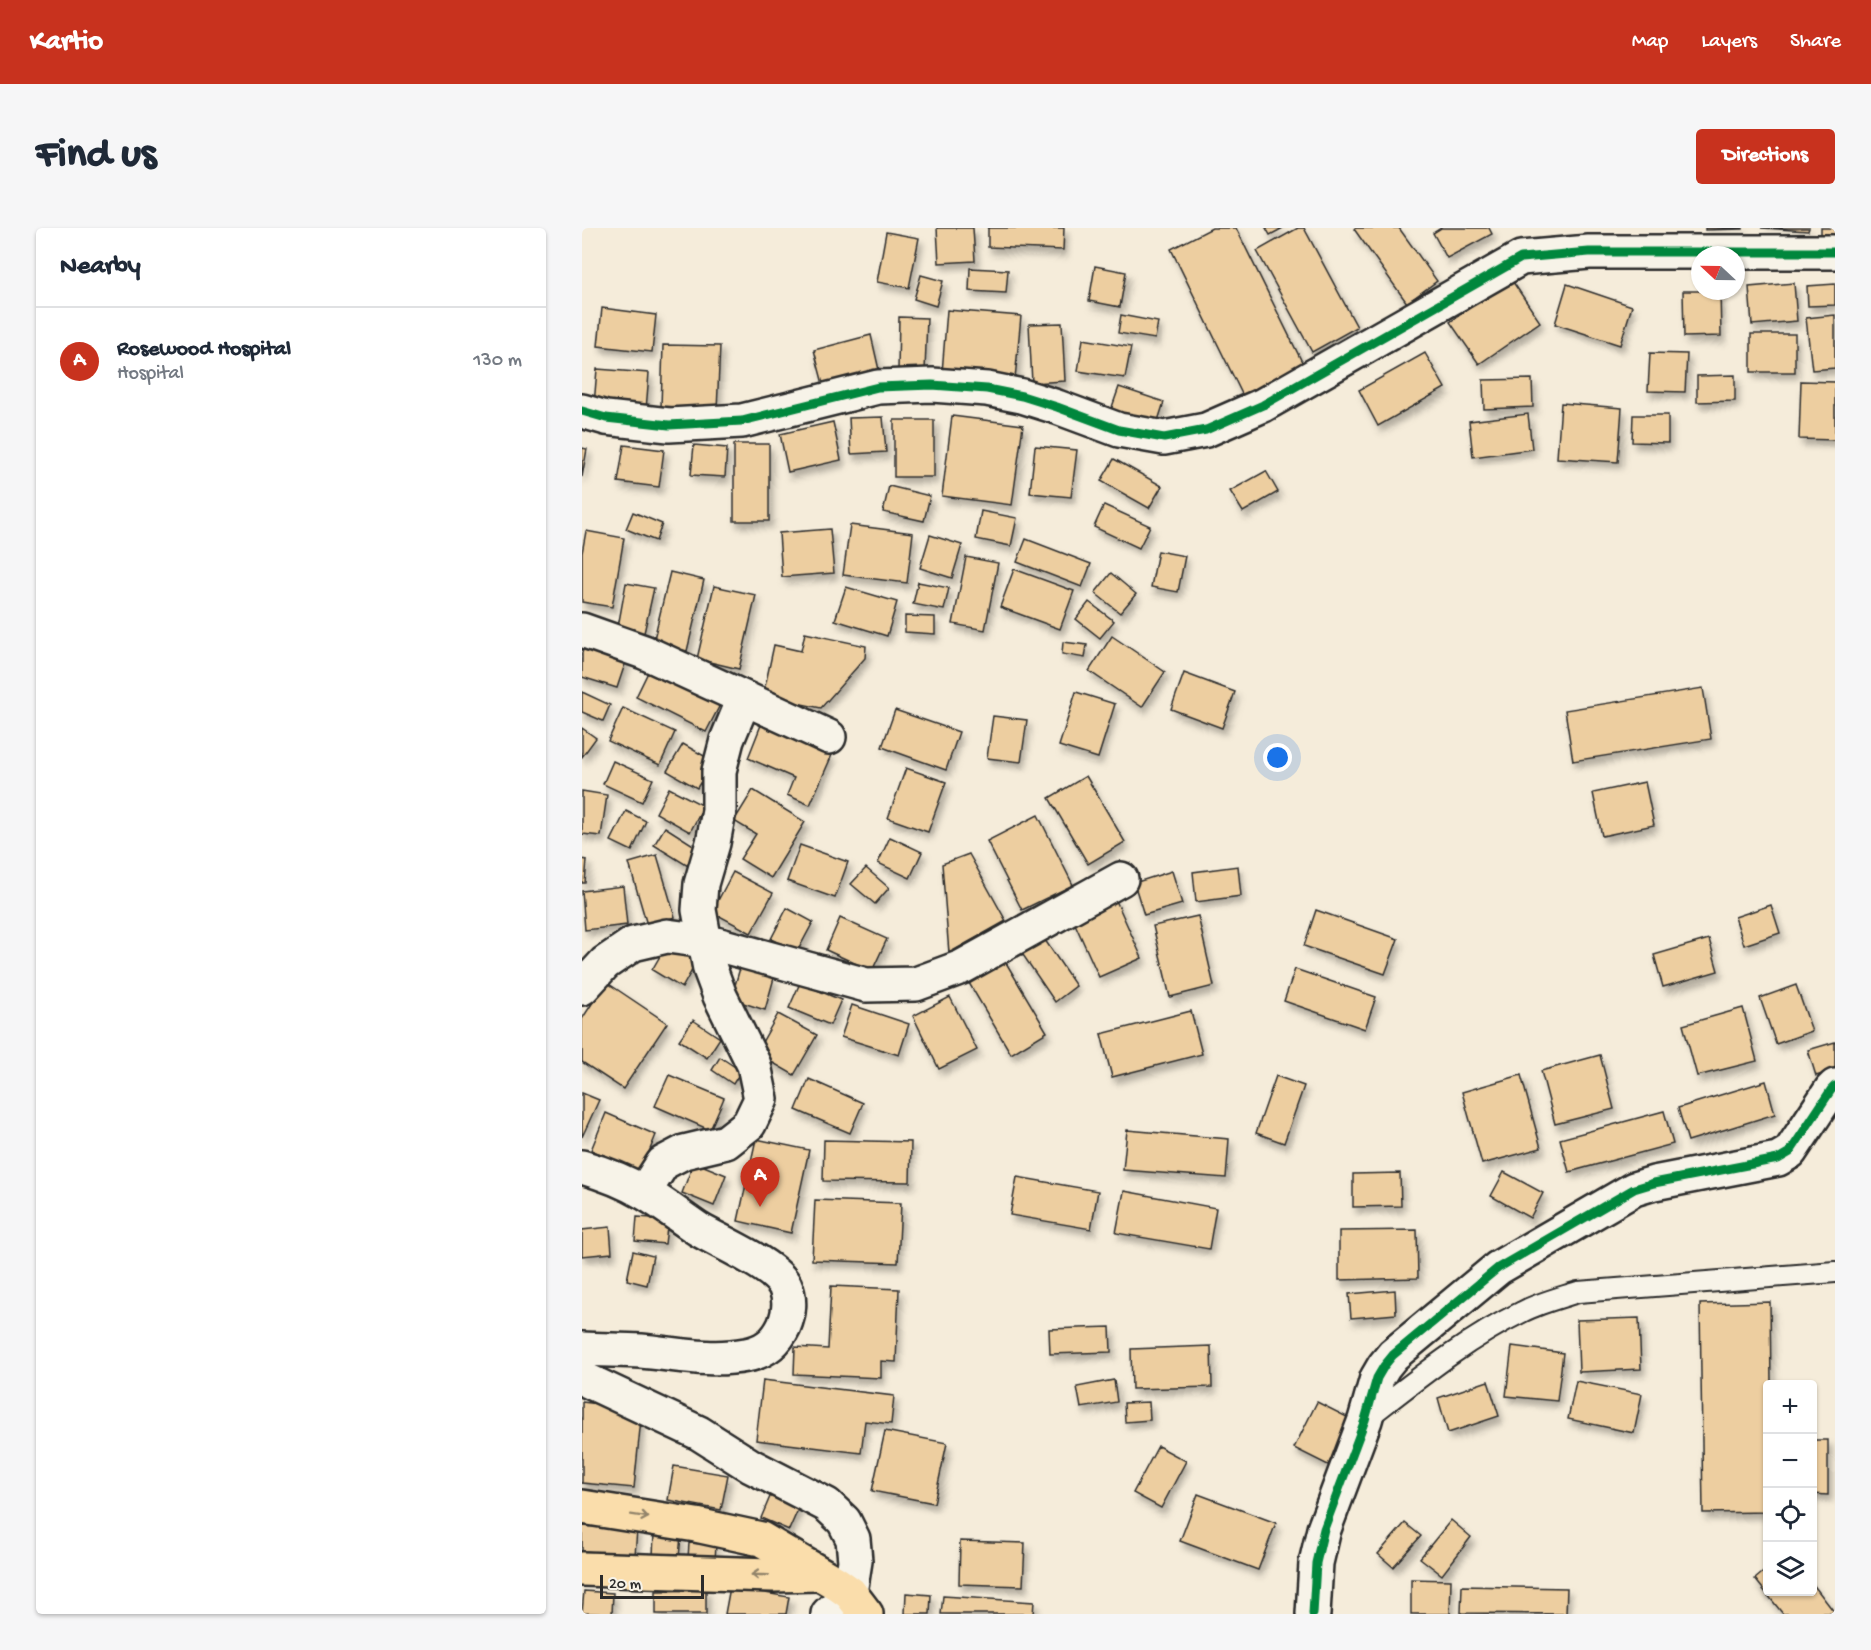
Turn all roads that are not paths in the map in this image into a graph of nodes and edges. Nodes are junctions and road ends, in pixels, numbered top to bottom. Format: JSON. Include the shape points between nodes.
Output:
{"nodes":[{"id":1,"x":1835,"y":252,"type":"edge"},
{"id":2,"x":582,"y":411,"type":"edge"},
{"id":3,"x":582,"y":630,"type":"edge"},
{"id":4,"x":744,"y":699,"type":"junction"},
{"id":5,"x":829,"y":737,"type":"dead end"},
{"id":6,"x":1121,"y":879,"type":"dead end"},
{"id":7,"x":705,"y":941,"type":"junction"},
{"id":8,"x":582,"y":988,"type":"edge"},
{"id":9,"x":1835,"y":1086,"type":"edge"},
{"id":10,"x":582,"y":1167,"type":"edge"},
{"id":11,"x":644,"y":1192,"type":"junction"},
{"id":12,"x":1835,"y":1272,"type":"edge"},
{"id":13,"x":582,"y":1348,"type":"edge"},
{"id":14,"x":582,"y":1378,"type":"edge"},
{"id":15,"x":1365,"y":1420,"type":"junction"},
{"id":16,"x":582,"y":1507,"type":"edge"},
{"id":17,"x":582,"y":1569,"type":"edge"},
{"id":18,"x":819,"y":1574,"type":"junction"},
{"id":19,"x":848,"y":1607,"type":"edge"},
{"id":20,"x":1313,"y":1614,"type":"edge"}],
"edges":[{"from":1,"to":2,"type":"street","via":[[1589,252],[1521,258],[1263,405],[1206,430],[1164,438],[1119,430],[1022,396],[933,385],[878,387],[742,421],[669,425],[606,418]]},
{"from":3,"to":4,"type":"street","via":[[644,652]]},
{"from":4,"to":5,"type":"street"},
{"from":4,"to":7,"type":"street","via":[[719,771],[719,811],[701,884],[699,910]]},
{"from":6,"to":7,"type":"street","via":[[962,967],[916,984],[866,985]]},
{"from":7,"to":8,"type":"street","via":[[667,936],[633,944],[604,963]]},
{"from":7,"to":11,"type":"street","via":[[720,996],[754,1065],[761,1099],[749,1124],[726,1142],[684,1152],[663,1163]]},
{"from":9,"to":15,"type":"street","via":[[1785,1156],[1634,1189],[1498,1268],[1393,1355],[1377,1378]]},
{"from":10,"to":11,"type":"street"},
{"from":11,"to":13,"type":"street","via":[[774,1274],[784,1285],[789,1302],[786,1320],[779,1336],[767,1348],[747,1355],[675,1356]]},
{"from":12,"to":15,"type":"lane","via":[[1578,1292],[1553,1299],[1482,1335],[1431,1368]]},
{"from":14,"to":19,"type":"street","via":[[699,1432],[751,1466],[827,1505],[844,1521],[853,1539],[855,1561]]},
{"from":15,"to":20,"type":"street","via":[[1324,1529],[1316,1563]]},
{"from":16,"to":18,"type":"main road","one_way":true,"via":[[761,1539]]},
{"from":18,"to":17,"type":"main road","one_way":true},
{"from":18,"to":19,"type":"main road","via":[[836,1583]]}]}
